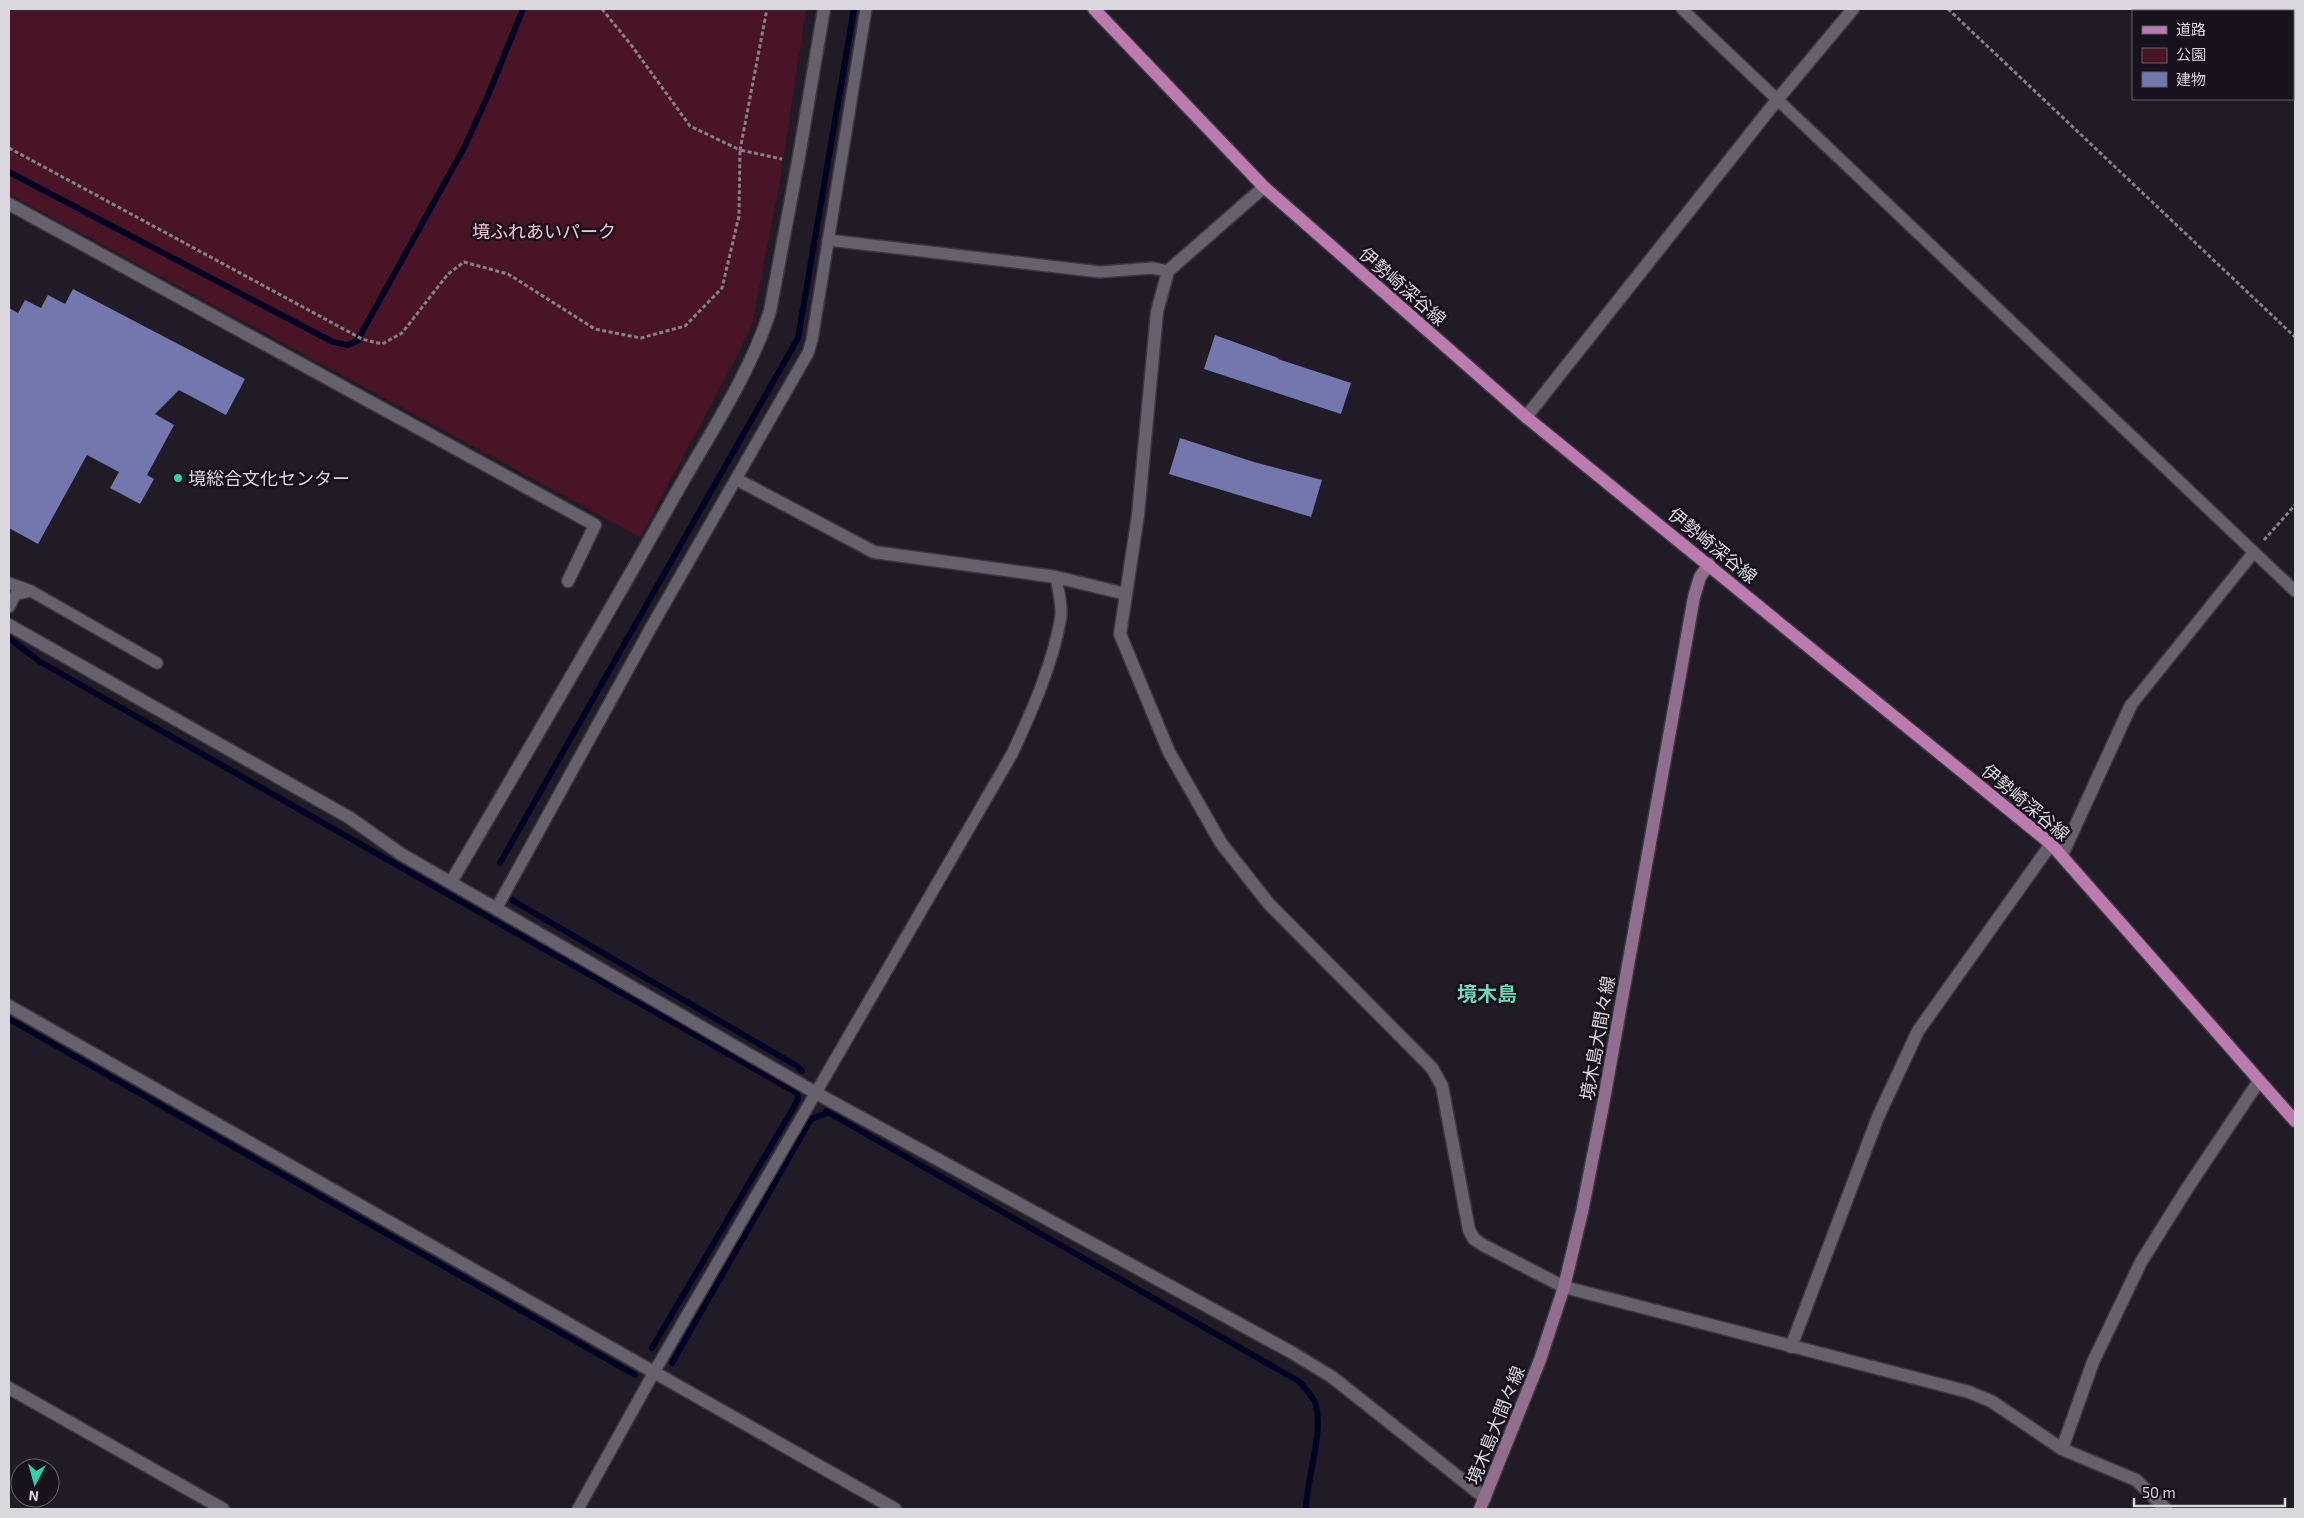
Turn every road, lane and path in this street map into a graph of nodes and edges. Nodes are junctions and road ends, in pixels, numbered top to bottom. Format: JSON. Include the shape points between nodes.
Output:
{"nodes":[{"id":1,"x":602,"y":9,"type":"edge"},
{"id":2,"x":767,"y":9,"type":"edge"},
{"id":3,"x":824,"y":9,"type":"edge"},
{"id":4,"x":866,"y":9,"type":"edge"},
{"id":5,"x":1094,"y":9,"type":"edge"},
{"id":6,"x":1682,"y":9,"type":"edge"},
{"id":7,"x":1853,"y":9,"type":"edge"},
{"id":8,"x":1948,"y":9,"type":"edge"},
{"id":9,"x":1777,"y":100,"type":"junction"},
{"id":10,"x":9,"y":148,"type":"edge"},
{"id":11,"x":740,"y":150,"type":"junction"},
{"id":12,"x":783,"y":159,"type":"dead end"},
{"id":13,"x":1264,"y":187,"type":"junction"},
{"id":14,"x":9,"y":204,"type":"edge"},
{"id":15,"x":828,"y":240,"type":"junction"},
{"id":16,"x":1168,"y":271,"type":"junction"},
{"id":17,"x":2295,"y":336,"type":"edge"},
{"id":18,"x":1526,"y":417,"type":"junction"},
{"id":19,"x":738,"y":480,"type":"junction"},
{"id":20,"x":2295,"y":505,"type":"edge"},
{"id":21,"x":2254,"y":552,"type":"junction"},
{"id":22,"x":1709,"y":564,"type":"junction"},
{"id":23,"x":1056,"y":577,"type":"junction"},
{"id":24,"x":568,"y":581,"type":"dead end"},
{"id":25,"x":9,"y":583,"type":"edge"},
{"id":26,"x":30,"y":591,"type":"junction"},
{"id":27,"x":2295,"y":592,"type":"edge"},
{"id":28,"x":1126,"y":594,"type":"junction"},
{"id":29,"x":9,"y":607,"type":"edge"},
{"id":30,"x":9,"y":625,"type":"edge"},
{"id":31,"x":157,"y":663,"type":"dead end"},
{"id":32,"x":2131,"y":705,"type":"joint"},
{"id":33,"x":2051,"y":844,"type":"junction"},
{"id":34,"x":2062,"y":855,"type":"junction"},
{"id":35,"x":451,"y":882,"type":"junction"},
{"id":36,"x":496,"y":910,"type":"junction"},
{"id":37,"x":9,"y":1006,"type":"edge"},
{"id":38,"x":2259,"y":1081,"type":"junction"},
{"id":39,"x":816,"y":1093,"type":"junction"},
{"id":40,"x":2295,"y":1121,"type":"edge"},
{"id":41,"x":1564,"y":1287,"type":"junction"},
{"id":42,"x":1791,"y":1347,"type":"junction"},
{"id":43,"x":653,"y":1374,"type":"junction"},
{"id":44,"x":9,"y":1388,"type":"edge"},
{"id":45,"x":2062,"y":1449,"type":"junction"},
{"id":46,"x":1482,"y":1504,"type":"edge"},
{"id":47,"x":223,"y":1509,"type":"edge"},
{"id":48,"x":578,"y":1509,"type":"edge"},
{"id":49,"x":895,"y":1509,"type":"edge"},
{"id":50,"x":2166,"y":1509,"type":"edge"}],
"edges":[{"from":1,"to":11,"type":"path","via":[[690,126]]},
{"from":2,"to":11,"type":"path"},
{"from":3,"to":35,"type":"street","via":[[764,331],[741,378],[613,605]]},
{"from":4,"to":15,"type":"lane"},
{"from":5,"to":13,"type":"main road","name":"伊勢崎深谷線"},
{"from":6,"to":9,"type":"lane"},
{"from":7,"to":9,"type":"street"},
{"from":8,"to":17,"type":"path"},
{"from":9,"to":18,"type":"street"},
{"from":9,"to":21,"type":"lane"},
{"from":10,"to":11,"type":"path","via":[[362,339],[382,344],[402,333],[448,274],[464,262],[508,274],[595,329],[641,338],[685,326],[722,288],[739,216]]},
{"from":11,"to":12,"type":"path"},
{"from":13,"to":16,"type":"street"},
{"from":13,"to":18,"type":"main road","name":"伊勢崎深谷線"},
{"from":14,"to":24,"type":"street","via":[[595,525]]},
{"from":15,"to":16,"type":"lane","via":[[1100,272],[1152,268]]},
{"from":15,"to":19,"type":"lane","via":[[808,353]]},
{"from":16,"to":28,"type":"street","via":[[1157,312],[1138,515]]},
{"from":18,"to":22,"type":"main road","name":"伊勢崎深谷線"},
{"from":19,"to":23,"type":"street","via":[[874,552]]},
{"from":19,"to":36,"type":"lane","via":[[649,633]]},
{"from":20,"to":21,"type":"path"},
{"from":21,"to":27,"type":"lane"},
{"from":21,"to":32,"type":"lane"},
{"from":22,"to":33,"type":"main road","name":"伊勢崎深谷線"},
{"from":22,"to":41,"type":"main road","name":"境木島大間々線","via":[[1700,577],[1694,597],[1603,1106]]},
{"from":23,"to":28,"type":"street"},
{"from":23,"to":39,"type":"lane","via":[[1061,614],[1031,712],[991,792]]},
{"from":25,"to":26,"type":"lane"},
{"from":26,"to":29,"type":"lane","via":[[16,594]]},
{"from":26,"to":31,"type":"lane"},
{"from":28,"to":41,"type":"street","via":[[1120,634],[1169,752],[1220,843],[1269,904],[1432,1068],[1442,1086],[1465,1214],[1474,1239]]},
{"from":30,"to":35,"type":"street","via":[[350,818],[401,854]]},
{"from":32,"to":34,"type":"street"},
{"from":33,"to":34,"type":"main road","name":"伊勢崎深谷線"},
{"from":33,"to":42,"type":"street","via":[[1918,1031],[1878,1118]]},
{"from":34,"to":38,"type":"main road","name":"伊勢崎深谷線"},
{"from":35,"to":36,"type":"street"},
{"from":36,"to":39,"type":"street"},
{"from":37,"to":43,"type":"street"},
{"from":38,"to":40,"type":"main road","name":"伊勢崎深谷線"},
{"from":38,"to":45,"type":"street","via":[[2141,1262],[2093,1362]]},
{"from":39,"to":43,"type":"lane"},
{"from":39,"to":46,"type":"street","via":[[1332,1377]]},
{"from":41,"to":42,"type":"street"},
{"from":41,"to":46,"type":"main road","name":"境木島大間々線","via":[[1540,1360]]},
{"from":42,"to":45,"type":"street","via":[[1969,1392],[1990,1401]]},
{"from":43,"to":48,"type":"lane"},
{"from":43,"to":49,"type":"street"},
{"from":44,"to":47,"type":"street"},
{"from":45,"to":50,"type":"street","via":[[2136,1480]]}]}
